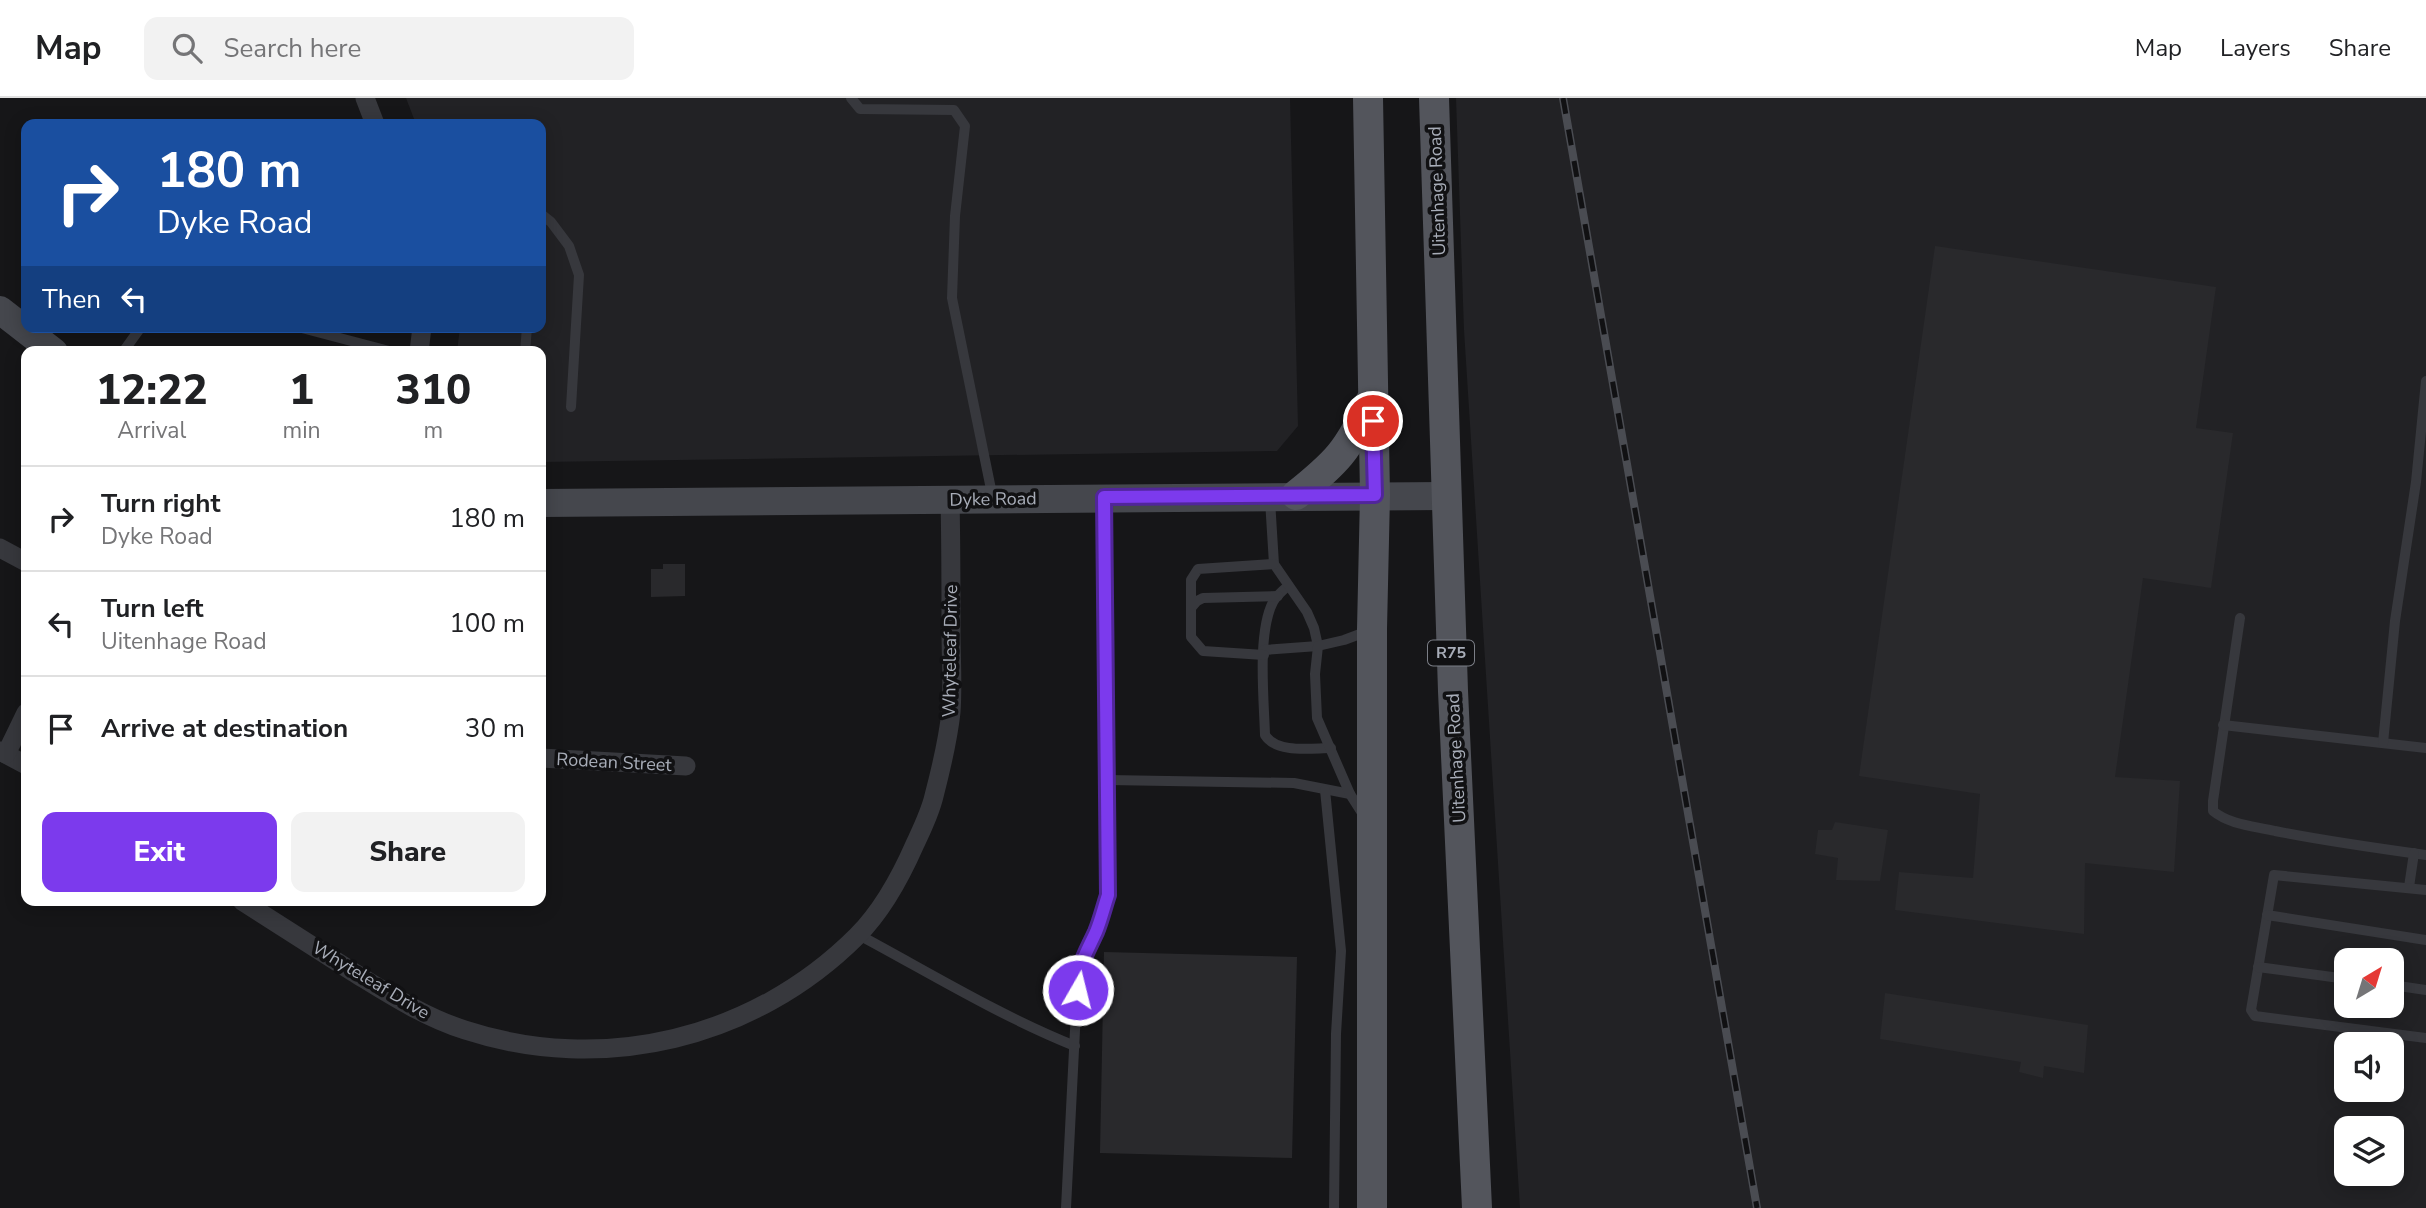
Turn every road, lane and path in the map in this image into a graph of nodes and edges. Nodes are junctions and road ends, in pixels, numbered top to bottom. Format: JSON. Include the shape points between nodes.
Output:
{"nodes":[{"id":1,"x":365,"y":98,"type":"edge"},
{"id":2,"x":851,"y":98,"type":"edge"},
{"id":3,"x":1368,"y":98,"type":"edge"},
{"id":4,"x":1434,"y":98,"type":"edge"},
{"id":5,"x":373,"y":119,"type":"edge"},
{"id":6,"x":546,"y":218,"type":"edge"},
{"id":7,"x":0,"y":310,"type":"edge"},
{"id":8,"x":21,"y":326,"type":"edge"},
{"id":9,"x":30,"y":333,"type":"edge"},
{"id":10,"x":322,"y":333,"type":"edge"},
{"id":11,"x":46,"y":346,"type":"edge"},
{"id":12,"x":370,"y":346,"type":"edge"},
{"id":13,"x":2426,"y":381,"type":"edge"},
{"id":14,"x":1373,"y":396,"type":"junction"},
{"id":15,"x":571,"y":407,"type":"dead end"},
{"id":16,"x":1375,"y":495,"type":"junction"},
{"id":17,"x":1283,"y":496,"type":"junction"},
{"id":18,"x":1446,"y":496,"type":"junction"},
{"id":19,"x":1104,"y":497,"type":"junction"},
{"id":20,"x":950,"y":499,"type":"junction"},
{"id":21,"x":993,"y":499,"type":"junction"},
{"id":22,"x":546,"y":503,"type":"edge"},
{"id":23,"x":0,"y":548,"type":"edge"},
{"id":24,"x":21,"y":559,"type":"edge"},
{"id":25,"x":1274,"y":564,"type":"junction"},
{"id":26,"x":1288,"y":586,"type":"junction"},
{"id":27,"x":1278,"y":596,"type":"junction"},
{"id":28,"x":1191,"y":609,"type":"junction"},
{"id":29,"x":2241,"y":618,"type":"dead end"},
{"id":30,"x":1372,"y":629,"type":"junction"},
{"id":31,"x":1318,"y":646,"type":"junction"},
{"id":32,"x":1264,"y":652,"type":"junction"},
{"id":33,"x":21,"y":721,"type":"edge"},
{"id":34,"x":2223,"y":724,"type":"junction"},
{"id":35,"x":2383,"y":743,"type":"junction"},
{"id":36,"x":1331,"y":748,"type":"junction"},
{"id":37,"x":2426,"y":748,"type":"edge"},
{"id":38,"x":3,"y":752,"type":"edge"},
{"id":39,"x":546,"y":758,"type":"edge"},
{"id":40,"x":21,"y":762,"type":"edge"},
{"id":41,"x":686,"y":766,"type":"dead end"},
{"id":42,"x":1108,"y":780,"type":"junction"},
{"id":43,"x":1325,"y":790,"type":"junction"},
{"id":44,"x":1350,"y":794,"type":"junction"},
{"id":45,"x":1372,"y":828,"type":"junction"},
{"id":46,"x":2414,"y":853,"type":"junction"},
{"id":47,"x":2426,"y":855,"type":"edge"},
{"id":48,"x":2409,"y":887,"type":"junction"},
{"id":49,"x":2426,"y":890,"type":"edge"},
{"id":50,"x":250,"y":906,"type":"edge"},
{"id":51,"x":2267,"y":915,"type":"junction"},
{"id":52,"x":859,"y":935,"type":"junction"},
{"id":53,"x":2426,"y":940,"type":"edge"},
{"id":54,"x":2258,"y":967,"type":"junction"},
{"id":55,"x":2334,"y":977,"type":"edge"},
{"id":56,"x":2404,"y":987,"type":"edge"},
{"id":57,"x":2426,"y":990,"type":"edge"},
{"id":58,"x":2426,"y":1038,"type":"edge"},
{"id":59,"x":1075,"y":1046,"type":"junction"},
{"id":60,"x":1066,"y":1208,"type":"edge"},
{"id":61,"x":1334,"y":1208,"type":"edge"},
{"id":62,"x":1372,"y":1208,"type":"edge"},
{"id":63,"x":1477,"y":1208,"type":"edge"}],
"edges":[{"from":1,"to":5,"type":"street"},
{"from":2,"to":21,"type":"lane","via":[[860,109],[954,110],[965,126],[952,298]]},
{"from":3,"to":14,"type":"main road"},
{"from":4,"to":18,"type":"main road","name":"Uitenhage Road","number":"R75"},
{"from":6,"to":15,"type":"lane","via":[[569,246],[579,275]]},
{"from":7,"to":8,"type":"street"},
{"from":9,"to":11,"type":"street"},
{"from":10,"to":12,"type":"lane"},
{"from":13,"to":35,"type":"lane"},
{"from":14,"to":16,"type":"main road"},
{"from":14,"to":17,"type":"main road","via":[[1337,460]]},
{"from":16,"to":17,"type":"street","name":"Dyke Road"},
{"from":16,"to":18,"type":"street","name":"Dyke Road"},
{"from":16,"to":30,"type":"main road"},
{"from":17,"to":19,"type":"street","name":"Dyke Road"},
{"from":17,"to":25,"type":"lane"},
{"from":18,"to":63,"type":"main road","name":"Uitenhage Road","number":"R75"},
{"from":19,"to":21,"type":"street","name":"Dyke Road"},
{"from":19,"to":42,"type":"lane"},
{"from":20,"to":21,"type":"street","name":"Dyke Road"},
{"from":20,"to":22,"type":"street","name":"Dyke Road"},
{"from":20,"to":52,"type":"street","name":"Whyteleaf Drive","via":[[951,709],[941,766],[926,820],[905,867]]},
{"from":23,"to":24,"type":"street"},
{"from":25,"to":26,"type":"lane"},
{"from":25,"to":28,"type":"lane","via":[[1198,569],[1191,580]]},
{"from":26,"to":27,"type":"lane"},
{"from":26,"to":31,"type":"lane","via":[[1307,612]]},
{"from":27,"to":28,"type":"lane","via":[[1203,598]]},
{"from":27,"to":32,"type":"lane","via":[[1267,621]]},
{"from":28,"to":32,"type":"lane","via":[[1191,638],[1203,651]]},
{"from":29,"to":34,"type":"lane"},
{"from":30,"to":31,"type":"lane"},
{"from":30,"to":45,"type":"main road"},
{"from":31,"to":32,"type":"lane"},
{"from":31,"to":36,"type":"lane","via":[[1317,718]]},
{"from":32,"to":36,"type":"lane","via":[[1268,740],[1297,748]]},
{"from":33,"to":38,"type":"street"},
{"from":34,"to":35,"type":"lane"},
{"from":34,"to":46,"type":"lane","via":[[2213,801],[2213,811],[2222,819]]},
{"from":35,"to":37,"type":"lane"},
{"from":36,"to":44,"type":"lane"},
{"from":38,"to":40,"type":"street"},
{"from":39,"to":41,"type":"street","name":"Rodean Street"},
{"from":42,"to":43,"type":"lane","via":[[1294,783]]},
{"from":42,"to":59,"type":"lane","via":[[1108,895],[1079,971]]},
{"from":43,"to":44,"type":"lane"},
{"from":43,"to":61,"type":"lane","via":[[1340,951]]},
{"from":44,"to":45,"type":"lane"},
{"from":45,"to":62,"type":"main road"},
{"from":46,"to":47,"type":"lane"},
{"from":46,"to":48,"type":"lane"},
{"from":48,"to":49,"type":"lane"},
{"from":48,"to":51,"type":"lane","via":[[2276,874]]},
{"from":50,"to":52,"type":"street","name":"Whyteleaf Drive","via":[[432,1018],[547,1049],[648,1045],[727,1023],[812,975]]},
{"from":51,"to":53,"type":"lane"},
{"from":51,"to":54,"type":"lane"},
{"from":52,"to":59,"type":"lane","via":[[998,1011]]},
{"from":54,"to":55,"type":"lane"},
{"from":54,"to":58,"type":"lane","via":[[2251,1006],[2255,1016]]},
{"from":56,"to":57,"type":"lane"},
{"from":59,"to":60,"type":"lane"}]}
